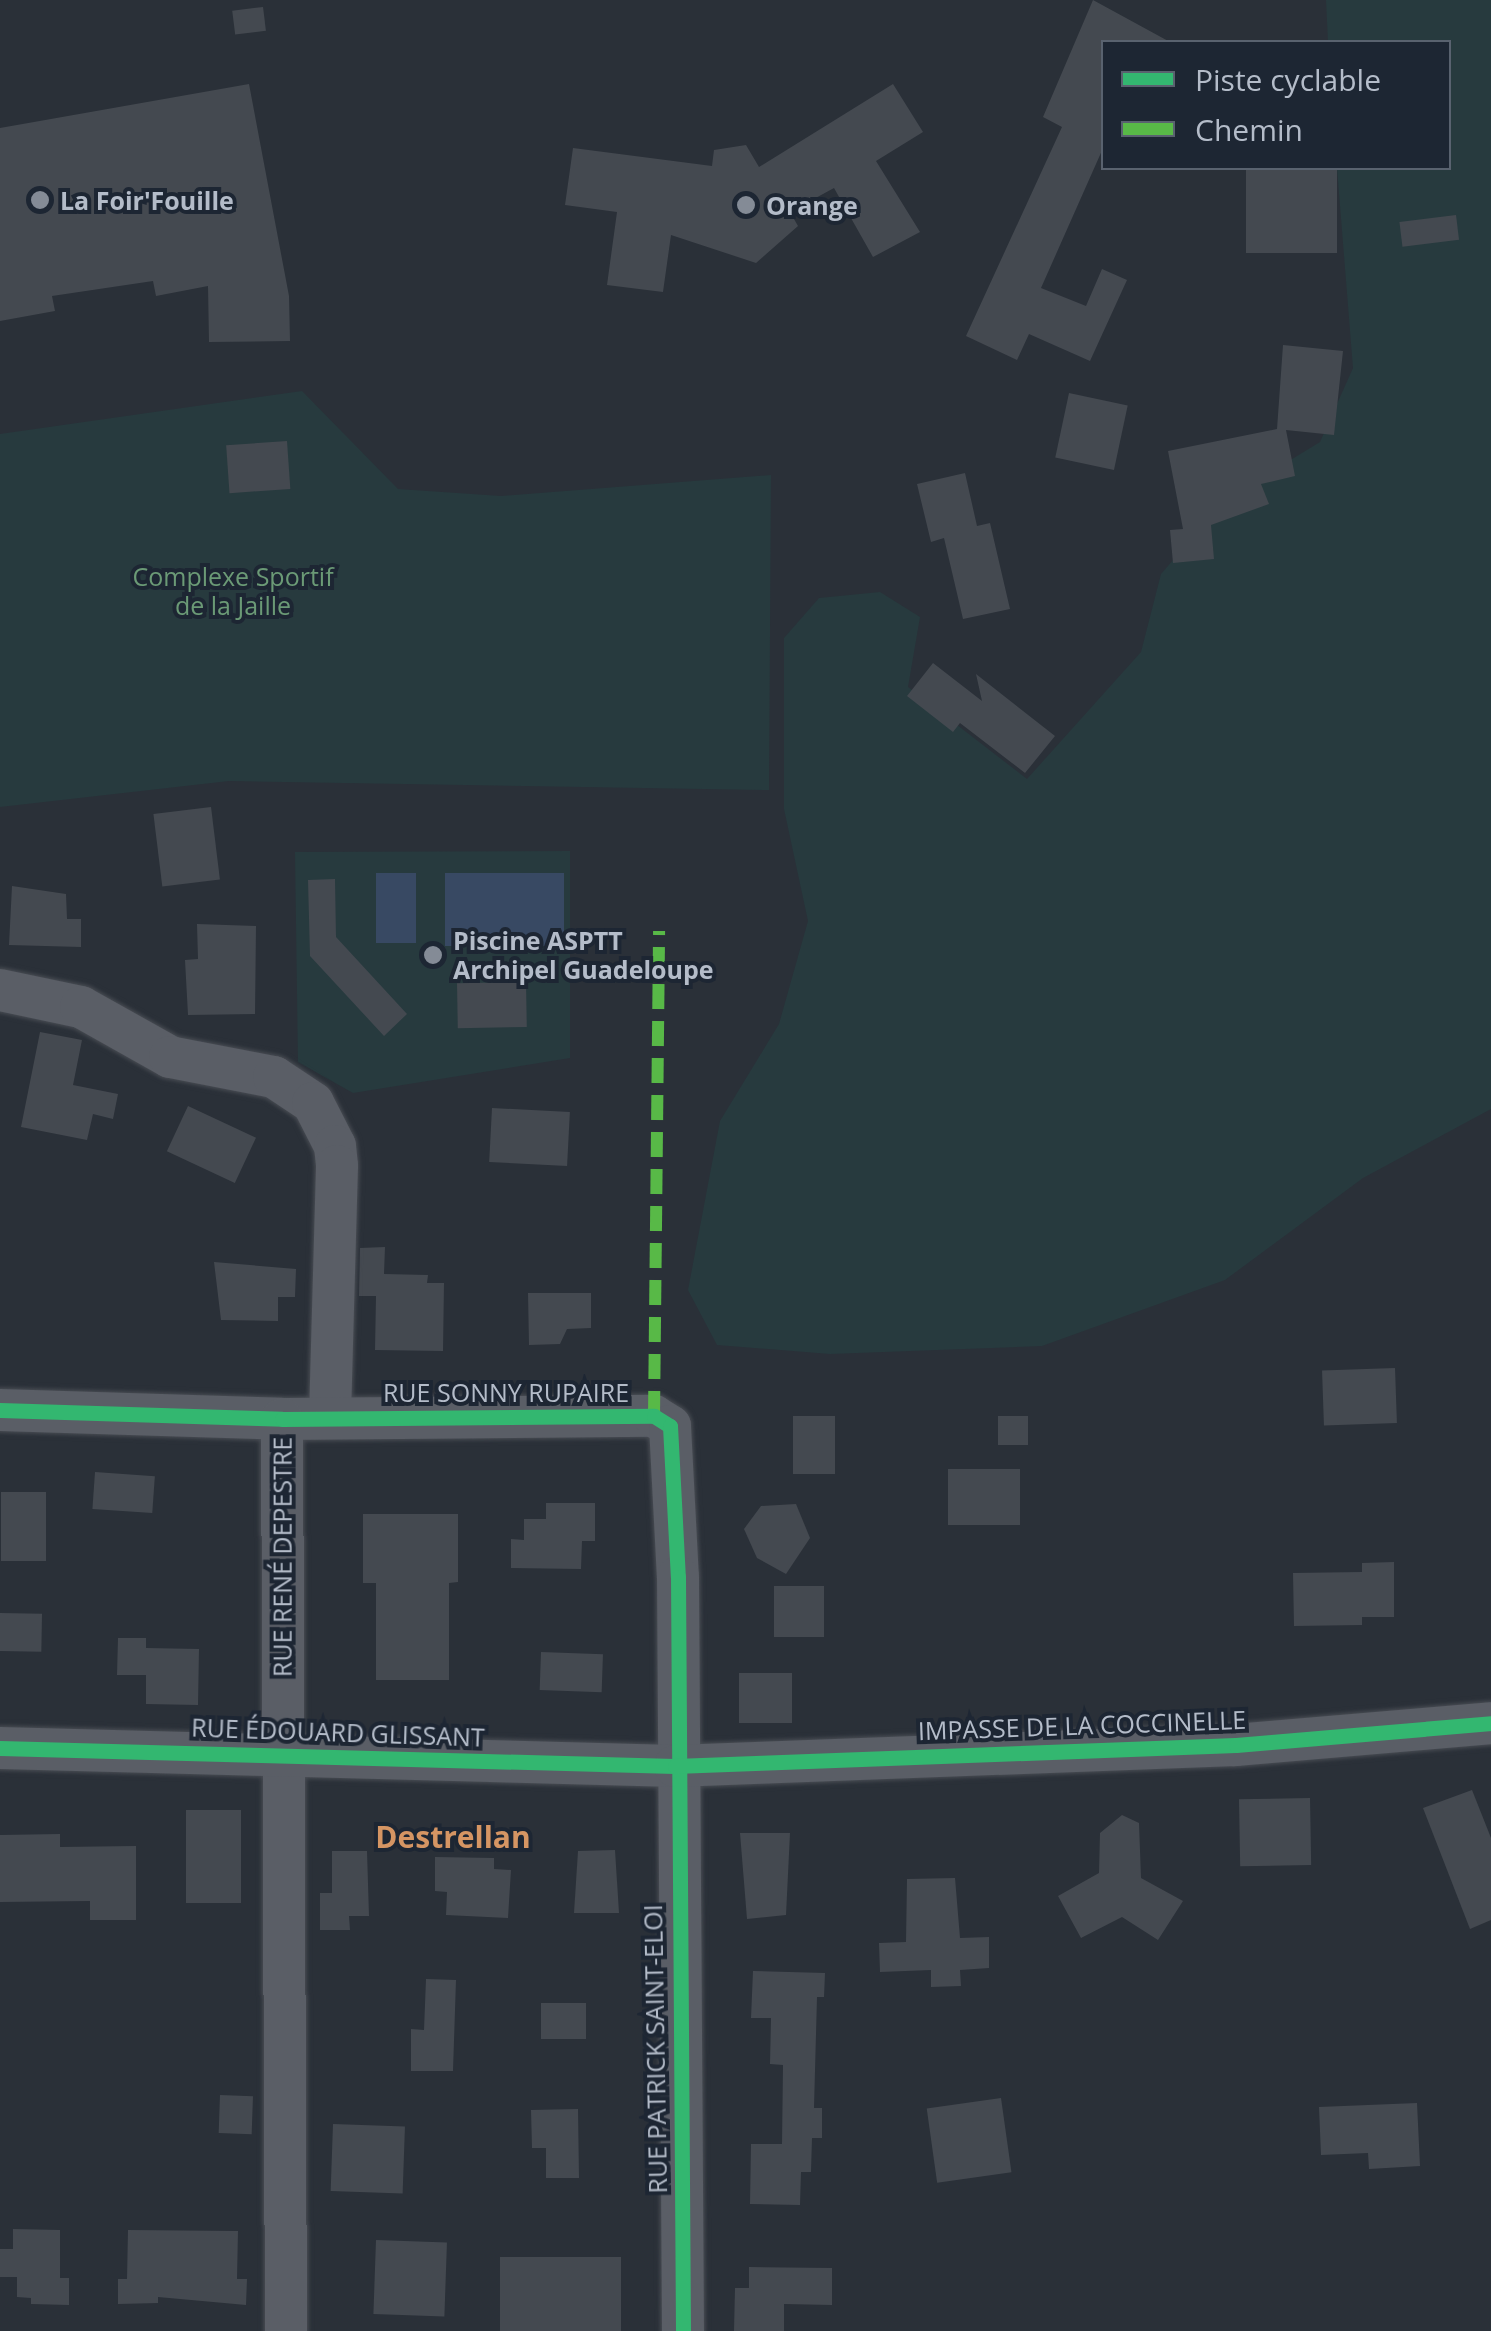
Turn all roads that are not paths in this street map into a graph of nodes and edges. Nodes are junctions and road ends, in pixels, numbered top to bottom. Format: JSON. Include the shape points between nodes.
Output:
{"nodes":[{"id":1,"x":0,"y":990,"type":"edge"},
{"id":2,"x":0,"y":1410,"type":"edge"},
{"id":3,"x":330,"y":1418,"type":"junction"},
{"id":4,"x":282,"y":1419,"type":"junction"},
{"id":5,"x":1491,"y":1724,"type":"edge"},
{"id":6,"x":0,"y":1748,"type":"edge"},
{"id":7,"x":282,"y":1755,"type":"junction"},
{"id":8,"x":675,"y":1766,"type":"junction"},
{"id":9,"x":286,"y":2331,"type":"edge"},
{"id":10,"x":684,"y":2331,"type":"edge"}],
"edges":[{"from":1,"to":3,"type":"street","via":[[81,1007],[170,1057],[274,1076],[313,1103],[336,1146]]},
{"from":2,"to":4,"type":"street","name":"RUE SONNY RUPAIRE"},
{"from":3,"to":4,"type":"street","name":"RUE SONNY RUPAIRE"},
{"from":3,"to":8,"type":"street","name":"RUE SONNY RUPAIRE","via":[[654,1416],[670,1426],[678,1558]]},
{"from":4,"to":7,"type":"street","name":"RUE RENÉ DEPESTRE"},
{"from":5,"to":8,"type":"street","name":"IMPASSE DE LA COCCINELLE","via":[[1236,1745]]},
{"from":6,"to":7,"type":"street","name":"RUE ÉDOUARD GLISSANT"},
{"from":7,"to":8,"type":"street","name":"RUE ÉDOUARD GLISSANT"},
{"from":7,"to":9,"type":"street"},
{"from":8,"to":10,"type":"street","name":"RUE PATRICK SAINT-ELOI"}]}
